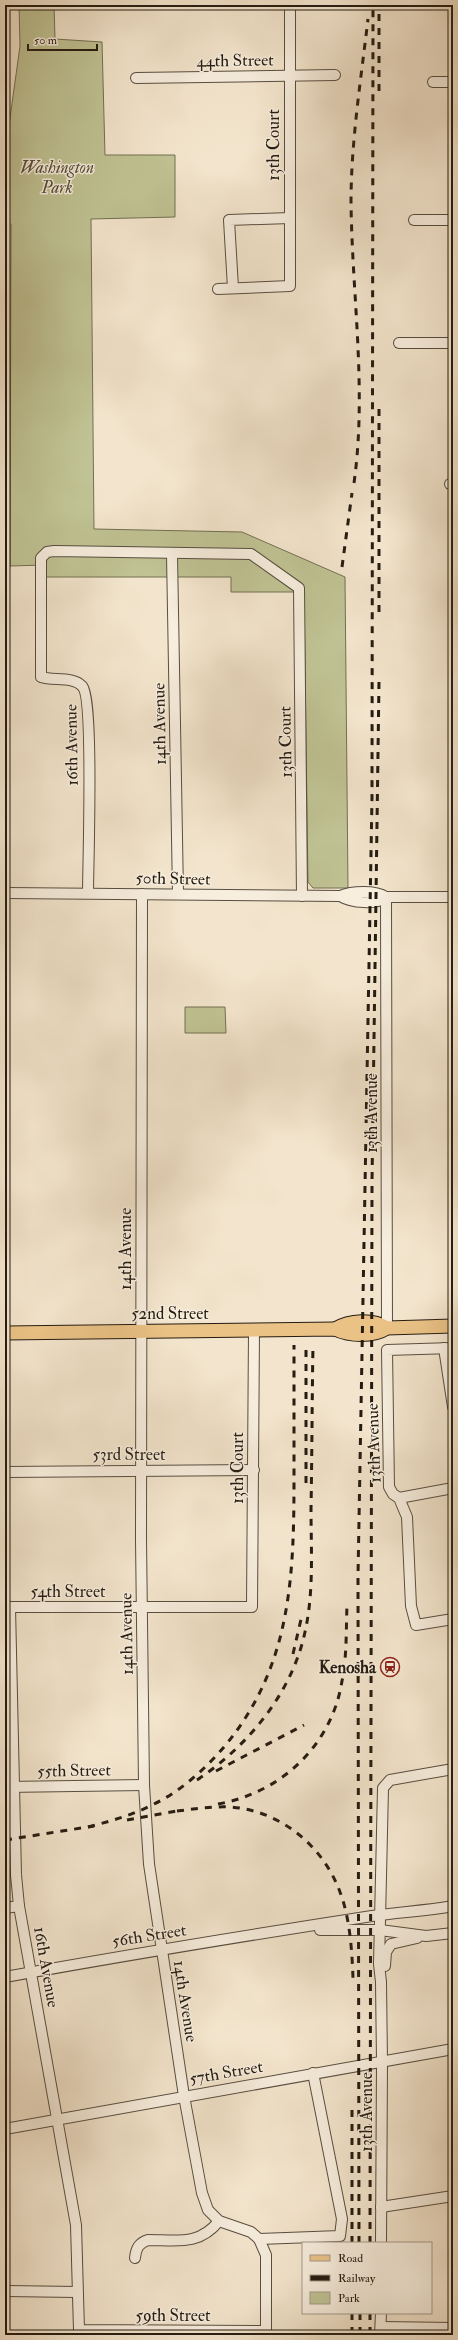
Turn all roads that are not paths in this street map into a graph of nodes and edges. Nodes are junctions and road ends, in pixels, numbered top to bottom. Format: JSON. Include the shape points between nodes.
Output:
{"nodes":[{"id":1,"x":290,"y":5,"type":"edge"},
{"id":2,"x":289,"y":75,"type":"junction"},
{"id":3,"x":335,"y":75,"type":"dead end"},
{"id":4,"x":136,"y":78,"type":"dead end"},
{"id":5,"x":433,"y":82,"type":"dead end"},
{"id":6,"x":453,"y":82,"type":"edge"},
{"id":7,"x":290,"y":218,"type":"junction"},
{"id":8,"x":414,"y":220,"type":"dead end"},
{"id":9,"x":453,"y":220,"type":"edge"},
{"id":10,"x":233,"y":288,"type":"junction"},
{"id":11,"x":218,"y":289,"type":"dead end"},
{"id":12,"x":399,"y":343,"type":"dead end"},
{"id":13,"x":453,"y":343,"type":"edge"},
{"id":14,"x":172,"y":554,"type":"junction"},
{"id":15,"x":5,"y":893,"type":"edge"},
{"id":16,"x":88,"y":893,"type":"junction"},
{"id":17,"x":142,"y":894,"type":"junction"},
{"id":18,"x":178,"y":894,"type":"junction"},
{"id":19,"x":302,"y":896,"type":"junction"},
{"id":20,"x":386,"y":897,"type":"junction"},
{"id":21,"x":453,"y":897,"type":"edge"},
{"id":22,"x":453,"y":1326,"type":"edge"},
{"id":23,"x":387,"y":1328,"type":"junction"},
{"id":24,"x":254,"y":1330,"type":"junction"},
{"id":25,"x":141,"y":1331,"type":"junction"},
{"id":26,"x":5,"y":1333,"type":"edge"},
{"id":27,"x":449,"y":1348,"type":"edge"},
{"id":28,"x":453,"y":1407,"type":"edge"},
{"id":29,"x":141,"y":1470,"type":"junction"},
{"id":30,"x":254,"y":1470,"type":"junction"},
{"id":31,"x":5,"y":1472,"type":"edge"},
{"id":32,"x":453,"y":1488,"type":"edge"},
{"id":33,"x":399,"y":1498,"type":"junction"},
{"id":34,"x":8,"y":1607,"type":"edge"},
{"id":35,"x":142,"y":1607,"type":"junction"},
{"id":36,"x":252,"y":1607,"type":"joint"},
{"id":37,"x":453,"y":1619,"type":"edge"},
{"id":38,"x":453,"y":1769,"type":"edge"},
{"id":39,"x":144,"y":1785,"type":"junction"},
{"id":40,"x":10,"y":1787,"type":"edge"},
{"id":41,"x":19,"y":1906,"type":"junction"},
{"id":42,"x":453,"y":1906,"type":"edge"},
{"id":43,"x":5,"y":1908,"type":"edge"},
{"id":44,"x":382,"y":1915,"type":"junction"},
{"id":45,"x":300,"y":1929,"type":"junction"},
{"id":46,"x":380,"y":1930,"type":"junction"},
{"id":47,"x":453,"y":1933,"type":"edge"},
{"id":48,"x":426,"y":1936,"type":"junction"},
{"id":49,"x":161,"y":1949,"type":"junction"},
{"id":50,"x":31,"y":1972,"type":"junction"},
{"id":51,"x":5,"y":1977,"type":"edge"},
{"id":52,"x":381,"y":1982,"type":"junction"},
{"id":53,"x":453,"y":2049,"type":"edge"},
{"id":54,"x":382,"y":2062,"type":"junction"},
{"id":55,"x":313,"y":2073,"type":"junction"},
{"id":56,"x":184,"y":2096,"type":"junction"},
{"id":57,"x":58,"y":2120,"type":"junction"},
{"id":58,"x":5,"y":2129,"type":"edge"},
{"id":59,"x":453,"y":2196,"type":"edge"},
{"id":60,"x":381,"y":2207,"type":"junction"},
{"id":61,"x":219,"y":2221,"type":"junction"},
{"id":62,"x":259,"y":2239,"type":"junction"},
{"id":63,"x":381,"y":2242,"type":"edge"},
{"id":64,"x":135,"y":2258,"type":"dead end"},
{"id":65,"x":5,"y":2291,"type":"edge"},
{"id":66,"x":77,"y":2292,"type":"junction"},
{"id":67,"x":381,"y":2314,"type":"edge"},
{"id":68,"x":453,"y":2328,"type":"edge"},
{"id":69,"x":79,"y":2330,"type":"joint"},
{"id":70,"x":381,"y":2331,"type":"edge"},
{"id":71,"x":266,"y":2333,"type":"edge"}],
"edges":[{"from":1,"to":2,"type":"street","name":"13th Court"},
{"from":2,"to":3,"type":"street","name":"44th Street"},
{"from":2,"to":4,"type":"street","name":"44th Street"},
{"from":2,"to":7,"type":"street","name":"13th Court"},
{"from":5,"to":6,"type":"street"},
{"from":7,"to":10,"type":"street","name":"13th Court","via":[[290,286]]},
{"from":7,"to":10,"type":"street","via":[[229,220]]},
{"from":8,"to":9,"type":"street"},
{"from":10,"to":11,"type":"street"},
{"from":12,"to":13,"type":"street"},
{"from":14,"to":16,"type":"street","name":"16th Avenue","via":[[54,551],[47,552],[41,558],[41,677],[72,681],[82,685],[86,693]]},
{"from":14,"to":18,"type":"street","name":"14th Avenue"},
{"from":14,"to":19,"type":"street","name":"13th Court","via":[[251,554],[299,588]]},
{"from":15,"to":16,"type":"street","name":"50th Street"},
{"from":16,"to":17,"type":"street","name":"50th Street"},
{"from":17,"to":18,"type":"street","name":"50th Street"},
{"from":17,"to":25,"type":"street","name":"14th Avenue"},
{"from":18,"to":19,"type":"street","name":"50th Street"},
{"from":19,"to":20,"type":"street","name":"50th Street","via":[[340,896],[348,901],[381,901]]},
{"from":20,"to":21,"type":"street","name":"50th Street"},
{"from":20,"to":23,"type":"street","name":"13th Avenue"},
{"from":22,"to":23,"type":"main road","name":"52nd Street"},
{"from":23,"to":24,"type":"main road","name":"52nd Street","via":[[378,1322],[345,1323],[335,1329]]},
{"from":24,"to":25,"type":"main road","name":"52nd Street"},
{"from":24,"to":30,"type":"street","name":"13th Court"},
{"from":25,"to":26,"type":"main road","name":"52nd Street"},
{"from":25,"to":29,"type":"street","name":"14th Avenue"},
{"from":27,"to":28,"type":"street"},
{"from":27,"to":33,"type":"street","name":"13th Avenue","via":[[387,1350],[389,1488]]},
{"from":29,"to":30,"type":"street","name":"53rd Street"},
{"from":29,"to":31,"type":"street","name":"53rd Street"},
{"from":29,"to":35,"type":"street","name":"14th Avenue"},
{"from":30,"to":36,"type":"street","name":"13th Court"},
{"from":32,"to":33,"type":"street"},
{"from":33,"to":37,"type":"street","name":"13th Avenue","via":[[407,1517],[411,1606],[416,1625]]},
{"from":34,"to":35,"type":"street","name":"54th Street"},
{"from":34,"to":40,"type":"street","name":"16th Avenue"},
{"from":35,"to":36,"type":"street","name":"54th Street"},
{"from":35,"to":39,"type":"street","name":"14th Avenue"},
{"from":38,"to":44,"type":"street","name":"13th Avenue","via":[[386,1783],[383,1792]]},
{"from":39,"to":40,"type":"street","name":"55th Street"},
{"from":39,"to":49,"type":"street","name":"14th Avenue","via":[[149,1864]]},
{"from":40,"to":41,"type":"street","name":"16th Avenue"},
{"from":41,"to":43,"type":"street"},
{"from":41,"to":50,"type":"street","name":"16th Avenue"},
{"from":42,"to":44,"type":"street","name":"56th Street"},
{"from":44,"to":45,"type":"street","name":"56th Street"},
{"from":44,"to":46,"type":"street","name":"13th Avenue"},
{"from":45,"to":46,"type":"street","name":"56th Street"},
{"from":45,"to":49,"type":"street","name":"56th Street"},
{"from":46,"to":48,"type":"street","name":"56th Street"},
{"from":46,"to":52,"type":"street","name":"13th Avenue"},
{"from":47,"to":48,"type":"street","name":"56th Street"},
{"from":48,"to":52,"type":"street","name":"13th Avenue","via":[[396,1941],[390,1946],[386,1952]]},
{"from":49,"to":50,"type":"street","name":"56th Street"},
{"from":49,"to":56,"type":"street","name":"14th Avenue"},
{"from":50,"to":51,"type":"street","name":"56th Street"},
{"from":50,"to":57,"type":"street","name":"16th Avenue"},
{"from":52,"to":54,"type":"street","name":"13th Avenue"},
{"from":53,"to":54,"type":"street","name":"57th Street"},
{"from":54,"to":55,"type":"street","name":"57th Street"},
{"from":54,"to":60,"type":"street","name":"13th Avenue"},
{"from":55,"to":56,"type":"street","name":"57th Street"},
{"from":55,"to":62,"type":"street","via":[[342,2219],[340,2236]]},
{"from":56,"to":57,"type":"street","name":"57th Street"},
{"from":56,"to":61,"type":"street","name":"14th Avenue","via":[[202,2193],[208,2210]]},
{"from":57,"to":58,"type":"street","name":"57th Street"},
{"from":57,"to":66,"type":"street","name":"16th Avenue","via":[[76,2225]]},
{"from":59,"to":60,"type":"street"},
{"from":60,"to":63,"type":"street","name":"13th Avenue"},
{"from":61,"to":62,"type":"street","via":[[250,2232]]},
{"from":61,"to":64,"type":"street","via":[[195,2239],[142,2242],[136,2250]]},
{"from":62,"to":71,"type":"street","via":[[266,2255]]},
{"from":65,"to":66,"type":"street"},
{"from":66,"to":69,"type":"street","name":"16th Avenue"},
{"from":67,"to":70,"type":"street"},
{"from":68,"to":70,"type":"street"},
{"from":69,"to":71,"type":"street","name":"59th Street"}]}
